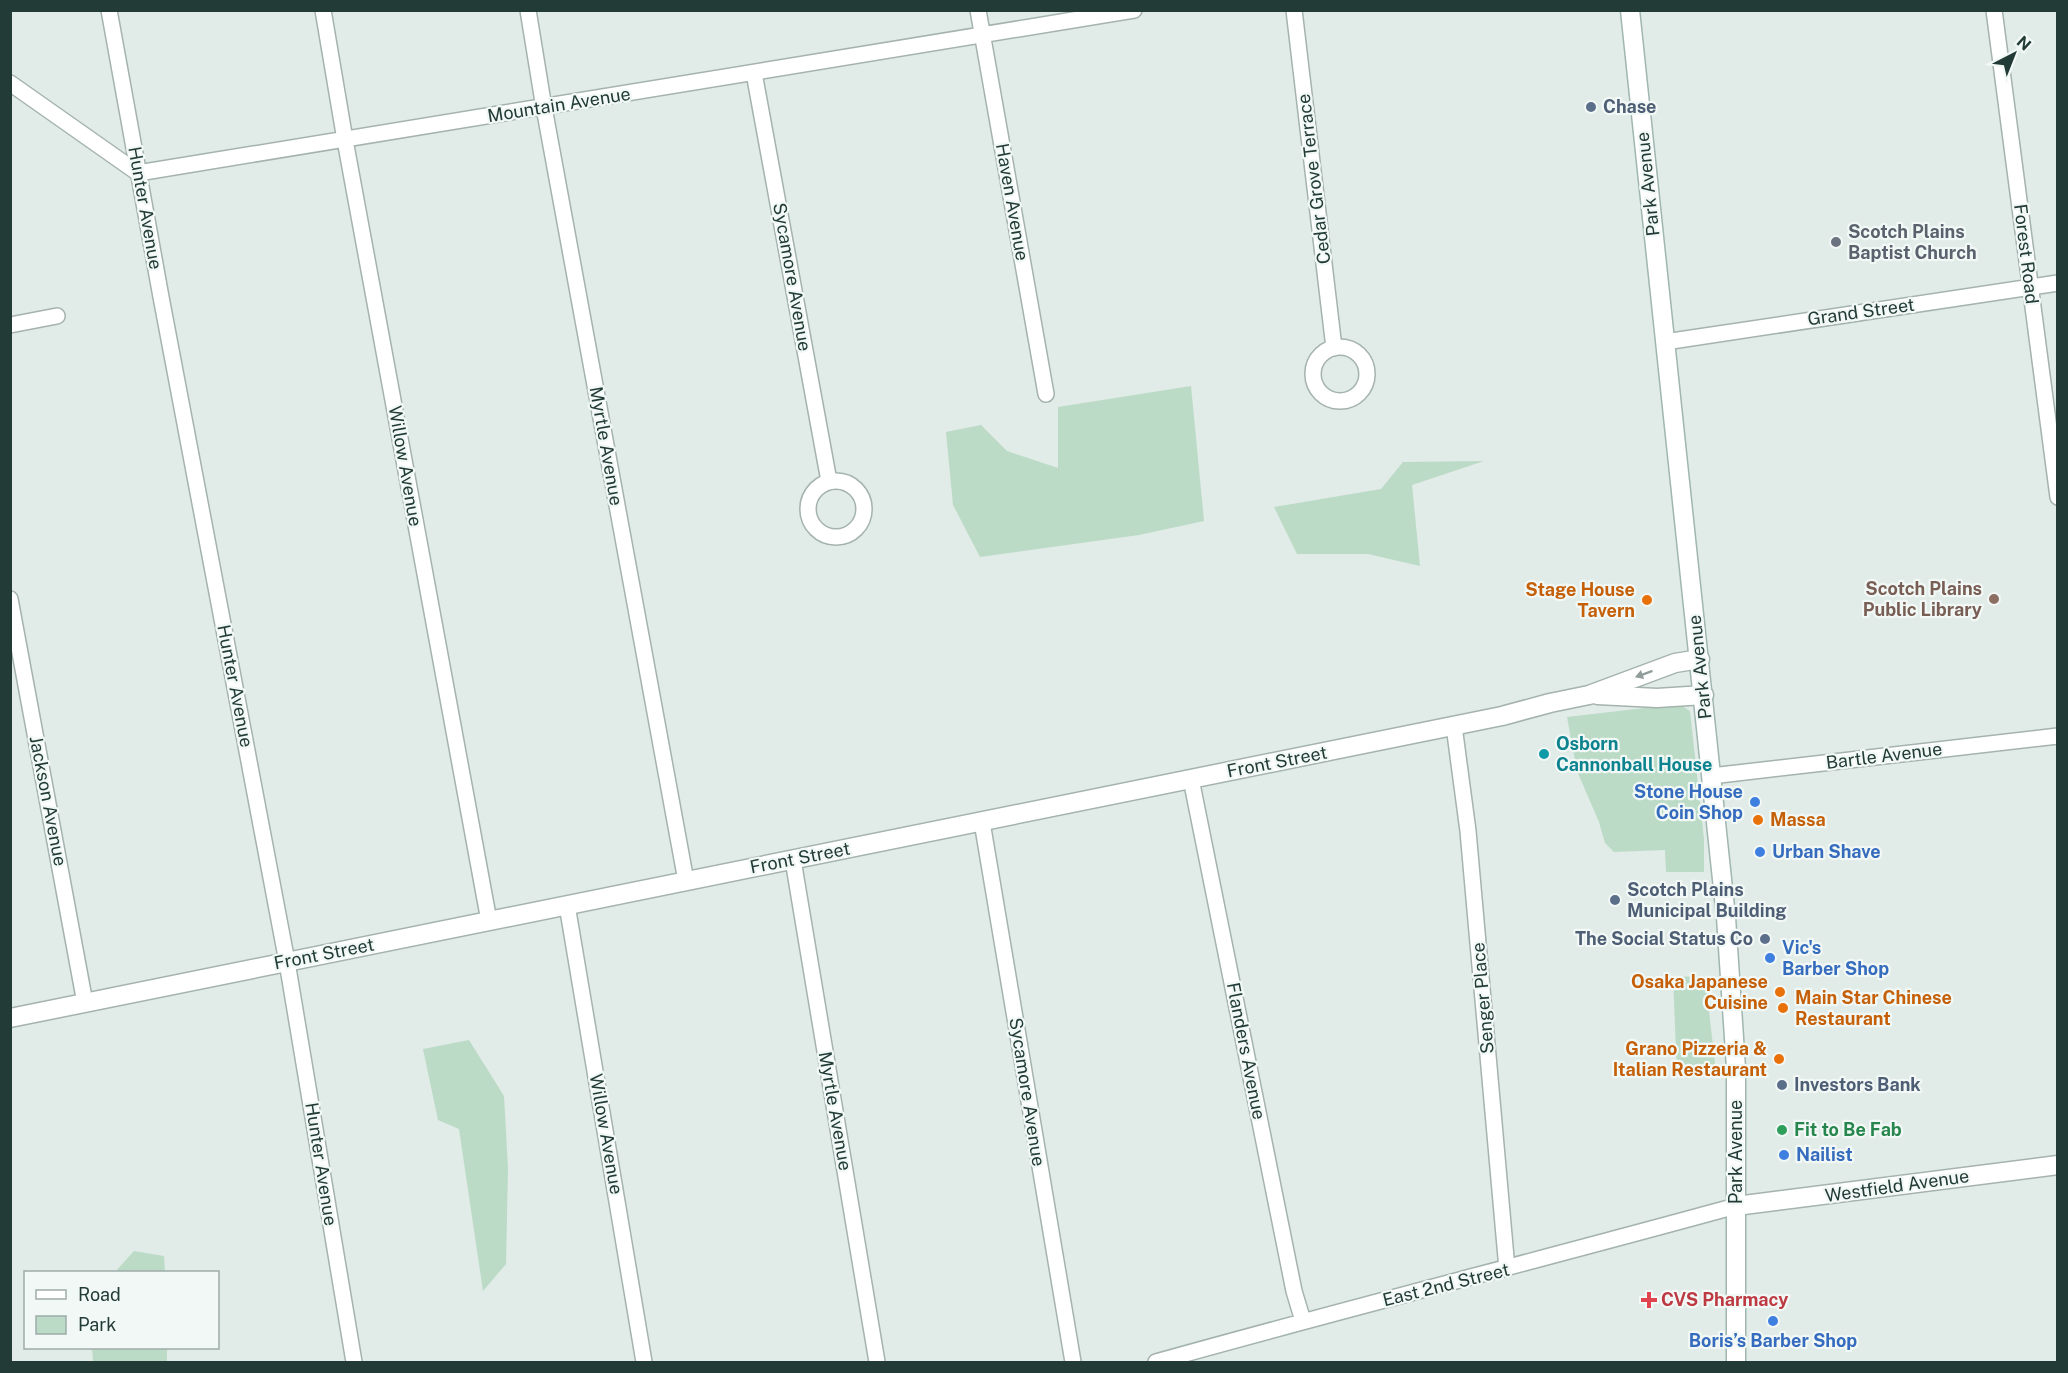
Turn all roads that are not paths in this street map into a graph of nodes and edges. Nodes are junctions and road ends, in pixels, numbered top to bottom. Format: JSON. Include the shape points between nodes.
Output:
{"nodes":[{"id":1,"x":109,"y":10,"type":"edge"},
{"id":2,"x":323,"y":10,"type":"edge"},
{"id":3,"x":528,"y":10,"type":"edge"},
{"id":4,"x":978,"y":10,"type":"edge"},
{"id":5,"x":1134,"y":10,"type":"edge"},
{"id":6,"x":1293,"y":10,"type":"edge"},
{"id":7,"x":1630,"y":10,"type":"edge"},
{"id":8,"x":1994,"y":10,"type":"edge"},
{"id":9,"x":982,"y":36,"type":"junction"},
{"id":10,"x":754,"y":73,"type":"junction"},
{"id":11,"x":10,"y":83,"type":"edge"},
{"id":12,"x":544,"y":108,"type":"junction"},
{"id":13,"x":345,"y":140,"type":"junction"},
{"id":14,"x":138,"y":173,"type":"junction"},
{"id":15,"x":2058,"y":283,"type":"edge"},
{"id":16,"x":2030,"y":287,"type":"junction"},
{"id":17,"x":57,"y":316,"type":"dead end"},
{"id":18,"x":10,"y":325,"type":"edge"},
{"id":19,"x":1665,"y":342,"type":"junction"},
{"id":20,"x":1334,"y":348,"type":"dead end"},
{"id":21,"x":1046,"y":394,"type":"dead end"},
{"id":22,"x":829,"y":481,"type":"dead end"},
{"id":23,"x":2058,"y":497,"type":"edge"},
{"id":24,"x":10,"y":599,"type":"edge"},
{"id":25,"x":1700,"y":659,"type":"junction"},
{"id":26,"x":1589,"y":695,"type":"junction"},
{"id":27,"x":1704,"y":695,"type":"junction"},
{"id":28,"x":1454,"y":726,"type":"junction"},
{"id":29,"x":2058,"y":736,"type":"edge"},
{"id":30,"x":1711,"y":776,"type":"junction"},
{"id":31,"x":1191,"y":779,"type":"junction"},
{"id":32,"x":982,"y":822,"type":"junction"},
{"id":33,"x":793,"y":860,"type":"junction"},
{"id":34,"x":686,"y":881,"type":"junction"},
{"id":35,"x":567,"y":906,"type":"junction"},
{"id":36,"x":489,"y":921,"type":"junction"},
{"id":37,"x":287,"y":962,"type":"junction"},
{"id":38,"x":85,"y":1003,"type":"junction"},
{"id":39,"x":10,"y":1018,"type":"edge"},
{"id":40,"x":2058,"y":1165,"type":"edge"},
{"id":41,"x":1736,"y":1206,"type":"junction"},
{"id":42,"x":1507,"y":1269,"type":"junction"},
{"id":43,"x":1303,"y":1321,"type":"junction"},
{"id":44,"x":354,"y":1362,"type":"edge"},
{"id":45,"x":644,"y":1362,"type":"edge"},
{"id":46,"x":877,"y":1362,"type":"edge"},
{"id":47,"x":1073,"y":1362,"type":"edge"},
{"id":48,"x":1156,"y":1362,"type":"edge"},
{"id":49,"x":1736,"y":1362,"type":"edge"}],
"edges":[{"from":1,"to":14,"type":"street","name":"Hunter Avenue"},
{"from":2,"to":13,"type":"street","name":"Willow Avenue"},
{"from":3,"to":12,"type":"street","name":"Myrtle Avenue"},
{"from":4,"to":9,"type":"street","name":"Haven Avenue"},
{"from":5,"to":9,"type":"street","name":"Mountain Avenue"},
{"from":6,"to":20,"type":"street","name":"Cedar Grove Terrace"},
{"from":7,"to":19,"type":"street","name":"Park Avenue"},
{"from":8,"to":16,"type":"street","name":"Forest Road"},
{"from":9,"to":10,"type":"street","name":"Mountain Avenue"},
{"from":9,"to":21,"type":"street","name":"Haven Avenue"},
{"from":10,"to":12,"type":"street","name":"Mountain Avenue"},
{"from":10,"to":22,"type":"street","name":"Sycamore Avenue"},
{"from":11,"to":14,"type":"street"},
{"from":12,"to":13,"type":"street","name":"Mountain Avenue"},
{"from":12,"to":34,"type":"street","name":"Myrtle Avenue"},
{"from":13,"to":14,"type":"street","name":"Mountain Avenue"},
{"from":13,"to":36,"type":"street","name":"Willow Avenue"},
{"from":14,"to":37,"type":"street","name":"Hunter Avenue"},
{"from":15,"to":16,"type":"street","name":"Grand Street"},
{"from":16,"to":19,"type":"street","name":"Grand Street"},
{"from":16,"to":23,"type":"street","name":"Forest Road"},
{"from":17,"to":18,"type":"street"},
{"from":19,"to":25,"type":"street","name":"Park Avenue"},
{"from":24,"to":38,"type":"street","name":"Jackson Avenue"},
{"from":25,"to":26,"type":"street","name":"Front Street","one_way":true,"via":[[1675,663]]},
{"from":25,"to":27,"type":"street","name":"Park Avenue"},
{"from":26,"to":27,"type":"street","name":"Front Street"},
{"from":26,"to":28,"type":"street","name":"Front Street"},
{"from":27,"to":30,"type":"street","name":"Park Avenue"},
{"from":28,"to":31,"type":"street","name":"Front Street"},
{"from":28,"to":42,"type":"street","name":"Senger Place","via":[[1468,831]]},
{"from":29,"to":30,"type":"street","name":"Bartle Avenue"},
{"from":30,"to":41,"type":"street","name":"Park Avenue","via":[[1736,1068]]},
{"from":31,"to":32,"type":"street","name":"Front Street"},
{"from":31,"to":43,"type":"street","name":"Flanders Avenue"},
{"from":32,"to":33,"type":"street","name":"Front Street"},
{"from":32,"to":47,"type":"street","name":"Sycamore Avenue"},
{"from":33,"to":34,"type":"street","name":"Front Street"},
{"from":33,"to":46,"type":"street","name":"Myrtle Avenue"},
{"from":34,"to":35,"type":"street","name":"Front Street"},
{"from":35,"to":36,"type":"street","name":"Front Street"},
{"from":35,"to":45,"type":"street","name":"Willow Avenue"},
{"from":36,"to":37,"type":"street","name":"Front Street"},
{"from":37,"to":38,"type":"street","name":"Front Street"},
{"from":37,"to":44,"type":"street","name":"Hunter Avenue"},
{"from":38,"to":39,"type":"street","name":"Front Street"},
{"from":40,"to":41,"type":"street","name":"Westfield Avenue"},
{"from":41,"to":42,"type":"street","name":"East 2nd Street"},
{"from":41,"to":49,"type":"street","name":"Park Avenue"},
{"from":42,"to":43,"type":"street","name":"East 2nd Street"},
{"from":43,"to":48,"type":"street","name":"East 2nd Street"}]}
